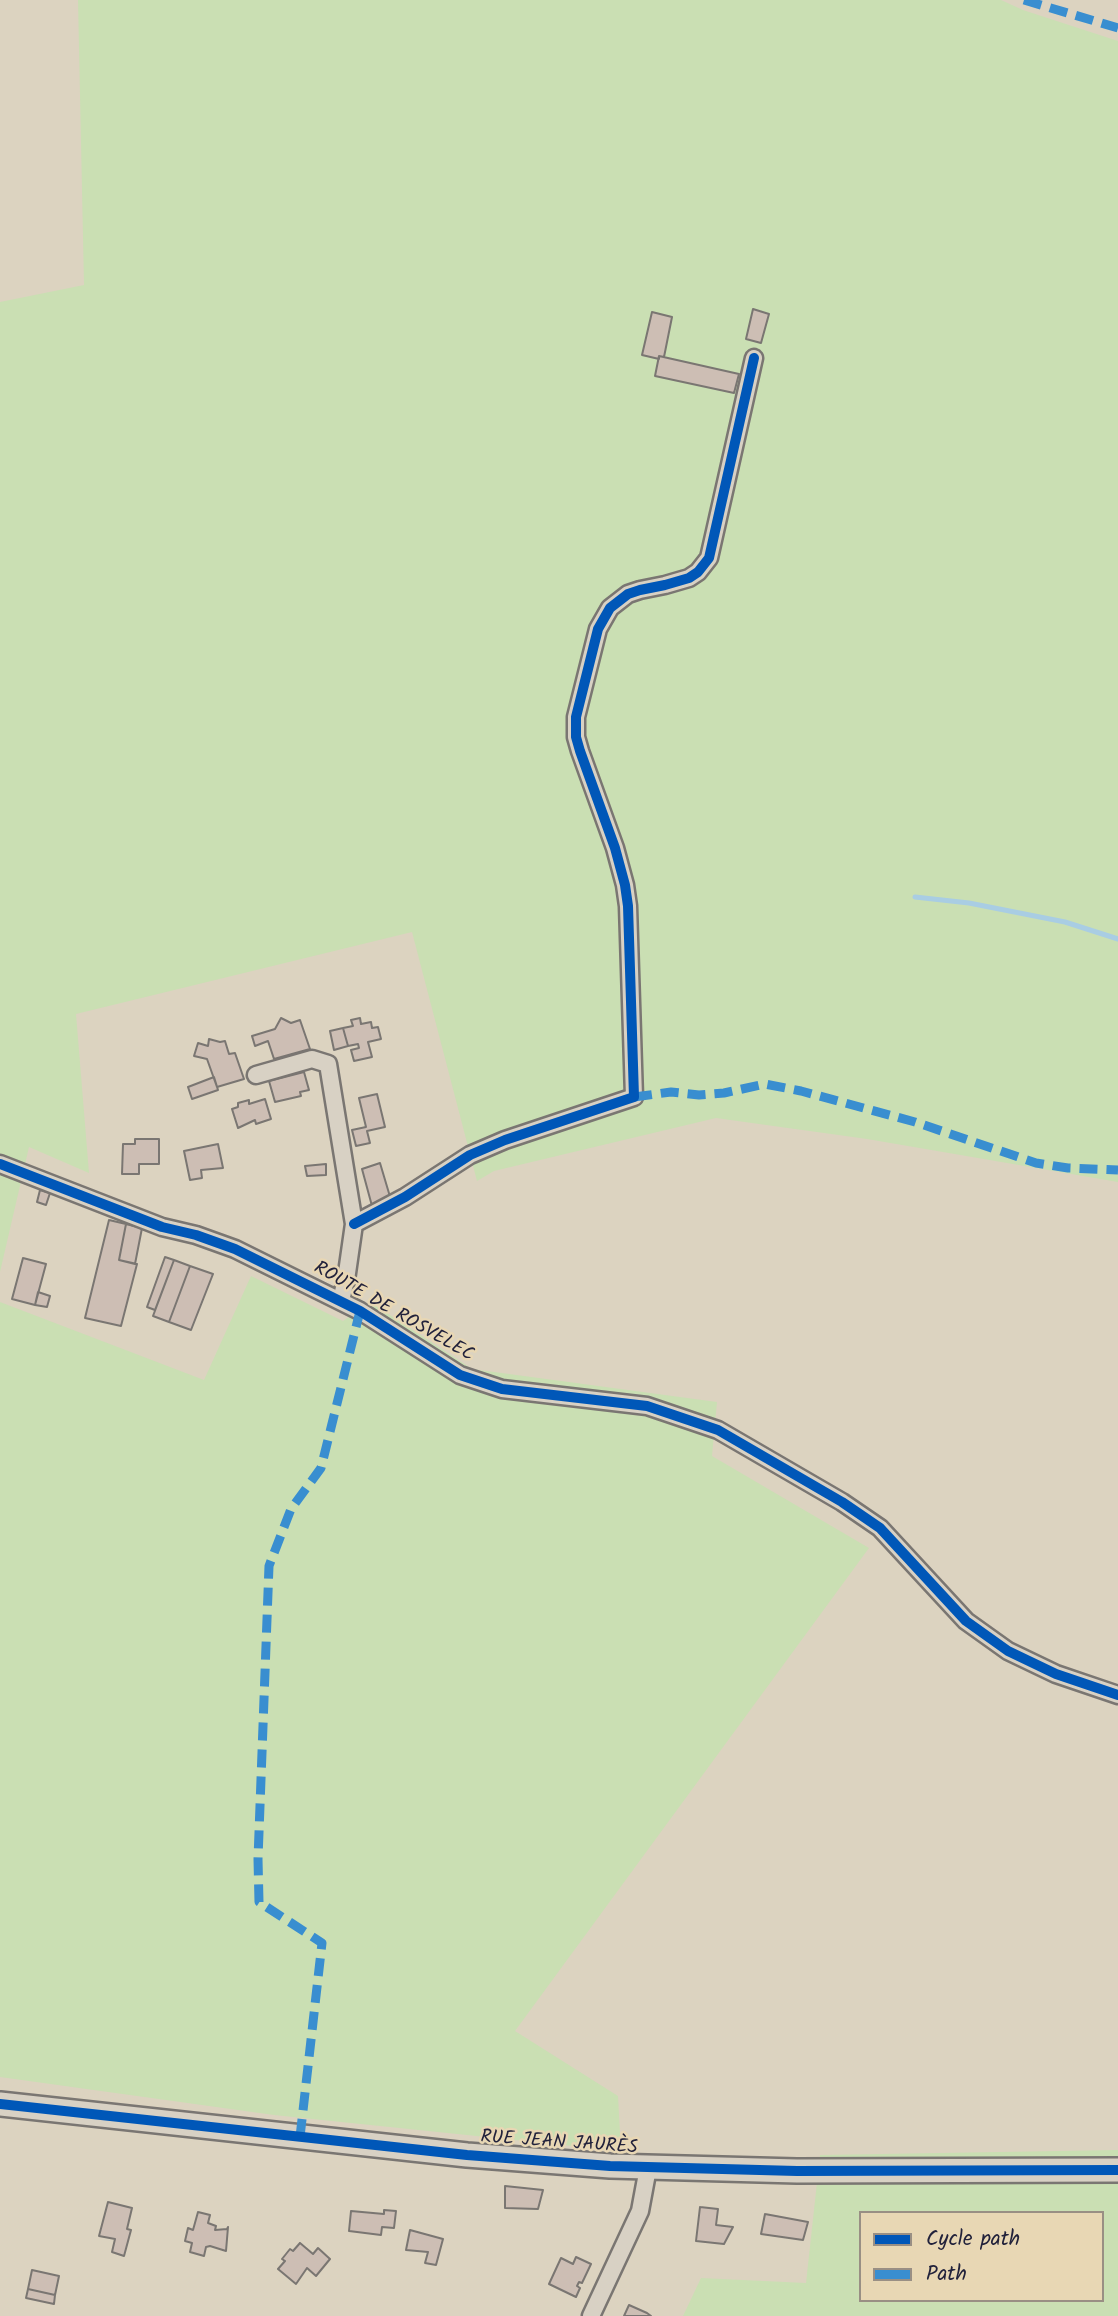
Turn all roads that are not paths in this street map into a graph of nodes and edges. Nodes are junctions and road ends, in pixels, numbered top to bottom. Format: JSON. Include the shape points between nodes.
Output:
{"nodes":[{"id":1,"x":754,"y":358,"type":"dead end"},
{"id":2,"x":257,"y":1075,"type":"dead end"},
{"id":3,"x":0,"y":1164,"type":"edge"},
{"id":4,"x":355,"y":1224,"type":"junction"},
{"id":5,"x":341,"y":1300,"type":"junction"},
{"id":6,"x":1118,"y":1695,"type":"edge"},
{"id":7,"x":0,"y":2104,"type":"edge"},
{"id":8,"x":648,"y":2168,"type":"junction"},
{"id":9,"x":1118,"y":2170,"type":"edge"},
{"id":10,"x":591,"y":2316,"type":"edge"}],
"edges":[{"from":1,"to":4,"type":"street","via":[[709,558],[690,578],[639,590],[610,608],[598,629],[576,717],[580,751],[625,885],[634,1097],[470,1155]]},
{"from":2,"to":4,"type":"street","via":[[312,1059],[328,1064]]},
{"from":3,"to":5,"type":"street","name":"ROUTE DE ROSVELEC","via":[[162,1227],[220,1243]]},
{"from":4,"to":5,"type":"street"},
{"from":5,"to":6,"type":"street","name":"ROUTE DE ROSVELEC","via":[[460,1375],[502,1389],[647,1406],[718,1430],[880,1528],[966,1621],[1009,1651],[1056,1674]]},
{"from":7,"to":8,"type":"main road","name":"RUE JEAN JAURÈS","via":[[467,2155]]},
{"from":8,"to":9,"type":"main road","name":"RUE JEAN JAURÈS"},
{"from":8,"to":10,"type":"street","via":[[640,2211]]}]}
